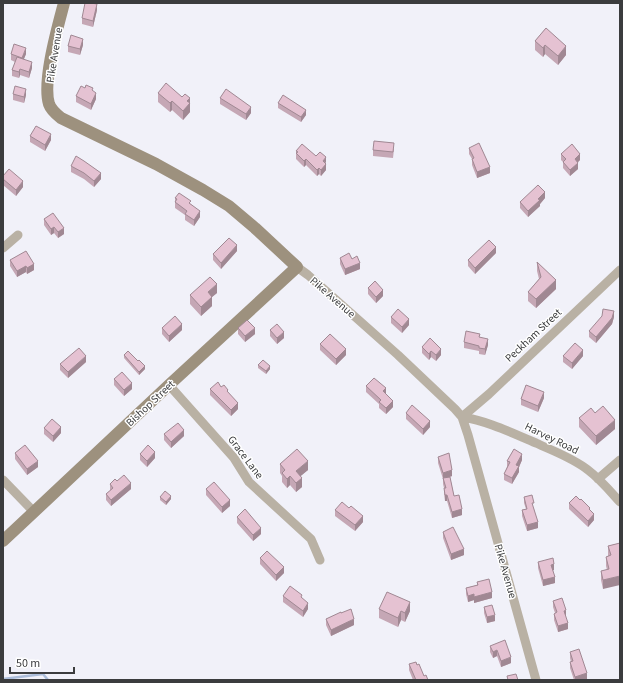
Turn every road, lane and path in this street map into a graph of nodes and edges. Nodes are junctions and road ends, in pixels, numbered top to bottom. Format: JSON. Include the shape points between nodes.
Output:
{"nodes":[{"id":1,"x":64,"y":3,"type":"edge"},
{"id":2,"x":18,"y":235,"type":"dead end"},
{"id":3,"x":3,"y":248,"type":"edge"},
{"id":4,"x":298,"y":267,"type":"junction"},
{"id":5,"x":620,"y":270,"type":"edge"},
{"id":6,"x":168,"y":385,"type":"junction"},
{"id":7,"x":462,"y":417,"type":"junction"},
{"id":8,"x":620,"y":460,"type":"edge"},
{"id":9,"x":598,"y":479,"type":"junction"},
{"id":10,"x":3,"y":480,"type":"edge"},
{"id":11,"x":620,"y":502,"type":"edge"},
{"id":12,"x":34,"y":512,"type":"junction"},
{"id":13,"x":3,"y":541,"type":"edge"},
{"id":14,"x":320,"y":560,"type":"dead end"},
{"id":15,"x":536,"y":680,"type":"edge"}],
"edges":[{"from":1,"to":4,"type":"street","name":"Pike Avenue","via":[[50,66],[48,90],[49,103],[53,111],[61,118],[156,164],[210,194],[255,228]]},
{"from":2,"to":3,"type":"street"},
{"from":4,"to":6,"type":"street","name":"Bishop Street"},
{"from":4,"to":7,"type":"street","name":"Pike Avenue","via":[[398,355]]},
{"from":5,"to":7,"type":"street","name":"Peckham Street"},
{"from":6,"to":12,"type":"street","name":"Bishop Street"},
{"from":6,"to":14,"type":"street","name":"Grace Lane","via":[[234,458],[249,482],[311,539]]},
{"from":7,"to":9,"type":"street","name":"Harvey Road","via":[[492,424],[554,451],[587,469]]},
{"from":7,"to":15,"type":"street","name":"Pike Avenue"},
{"from":8,"to":9,"type":"street"},
{"from":9,"to":11,"type":"street","name":"Harvey Road"},
{"from":10,"to":12,"type":"street"},
{"from":12,"to":13,"type":"street","name":"Bishop Street"}]}
